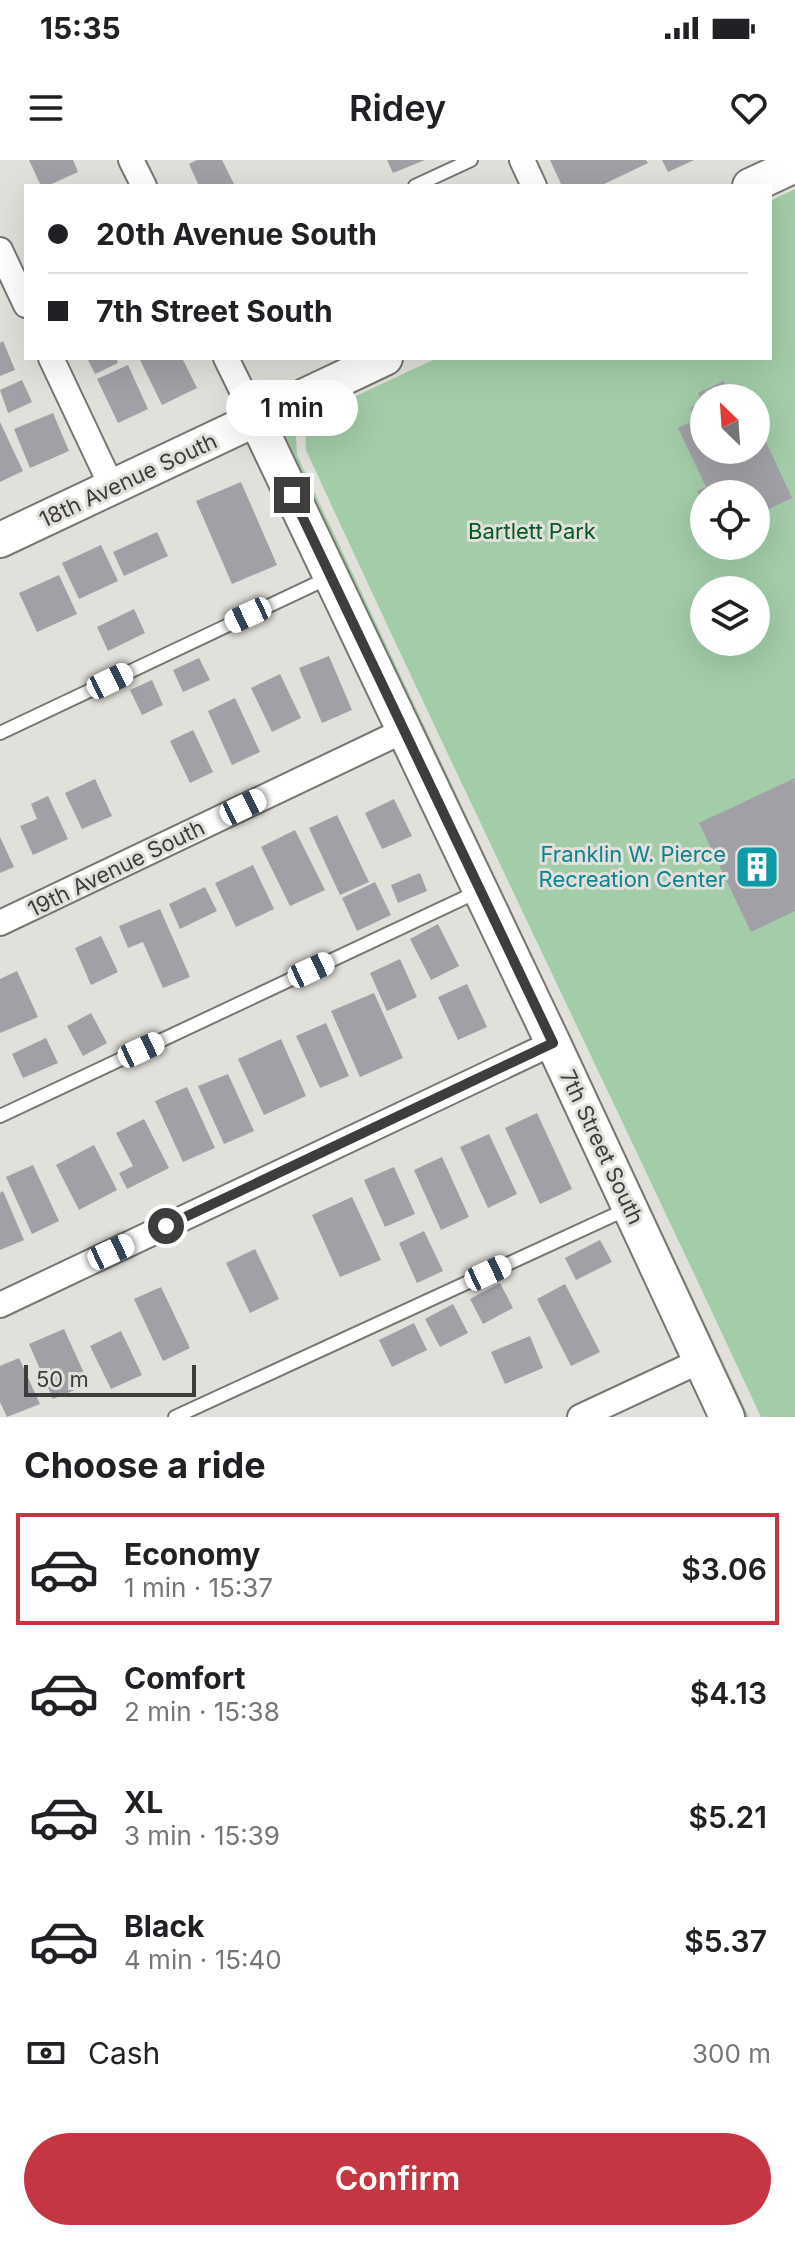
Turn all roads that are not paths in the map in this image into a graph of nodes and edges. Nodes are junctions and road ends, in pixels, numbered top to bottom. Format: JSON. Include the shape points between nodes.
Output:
{"nodes":[{"id":1,"x":131,"y":160,"type":"edge"},
{"id":2,"x":471,"y":160,"type":"edge"},
{"id":3,"x":522,"y":160,"type":"edge"},
{"id":4,"x":795,"y":165,"type":"edge"},
{"id":5,"x":143,"y":184,"type":"edge"},
{"id":6,"x":419,"y":184,"type":"edge"},
{"id":7,"x":533,"y":184,"type":"edge"},
{"id":8,"x":754,"y":184,"type":"edge"},
{"id":9,"x":0,"y":250,"type":"edge"},
{"id":10,"x":24,"y":301,"type":"edge"},
{"id":11,"x":52,"y":360,"type":"edge"},
{"id":12,"x":227,"y":360,"type":"edge"},
{"id":13,"x":381,"y":360,"type":"edge"},
{"id":14,"x":256,"y":419,"type":"junction"},
{"id":15,"x":112,"y":487,"type":"junction"},
{"id":16,"x":0,"y":540,"type":"edge"},
{"id":17,"x":331,"y":576,"type":"junction"},
{"id":18,"x":405,"y":730,"type":"junction"},
{"id":19,"x":0,"y":733,"type":"edge"},
{"id":20,"x":481,"y":890,"type":"junction"},
{"id":21,"x":0,"y":923,"type":"edge"},
{"id":22,"x":553,"y":1043,"type":"junction"},
{"id":23,"x":0,"y":1116,"type":"edge"},
{"id":24,"x":629,"y":1207,"type":"junction"},
{"id":25,"x":0,"y":1305,"type":"edge"},
{"id":26,"x":700,"y":1361,"type":"junction"},
{"id":27,"x":175,"y":1417,"type":"edge"},
{"id":28,"x":580,"y":1417,"type":"edge"},
{"id":29,"x":727,"y":1417,"type":"edge"}],
"edges":[{"from":1,"to":5,"type":"street"},
{"from":2,"to":6,"type":"lane"},
{"from":3,"to":7,"type":"street"},
{"from":4,"to":8,"type":"street"},
{"from":9,"to":10,"type":"street"},
{"from":11,"to":15,"type":"street"},
{"from":12,"to":14,"type":"street","name":"7th Street South"},
{"from":13,"to":14,"type":"street","name":"18th Avenue South"},
{"from":14,"to":15,"type":"street","name":"18th Avenue South"},
{"from":14,"to":17,"type":"street","name":"7th Street South"},
{"from":15,"to":16,"type":"street","name":"18th Avenue South"},
{"from":17,"to":18,"type":"street","name":"7th Street South"},
{"from":17,"to":19,"type":"lane"},
{"from":18,"to":20,"type":"street","name":"7th Street South"},
{"from":18,"to":21,"type":"street","name":"19th Avenue South"},
{"from":20,"to":22,"type":"street","name":"7th Street South"},
{"from":20,"to":23,"type":"lane"},
{"from":22,"to":24,"type":"street","name":"7th Street South"},
{"from":22,"to":25,"type":"street"},
{"from":24,"to":26,"type":"street","name":"7th Street South"},
{"from":24,"to":27,"type":"lane"},
{"from":26,"to":28,"type":"street"},
{"from":26,"to":29,"type":"street","name":"7th Street South"}]}
